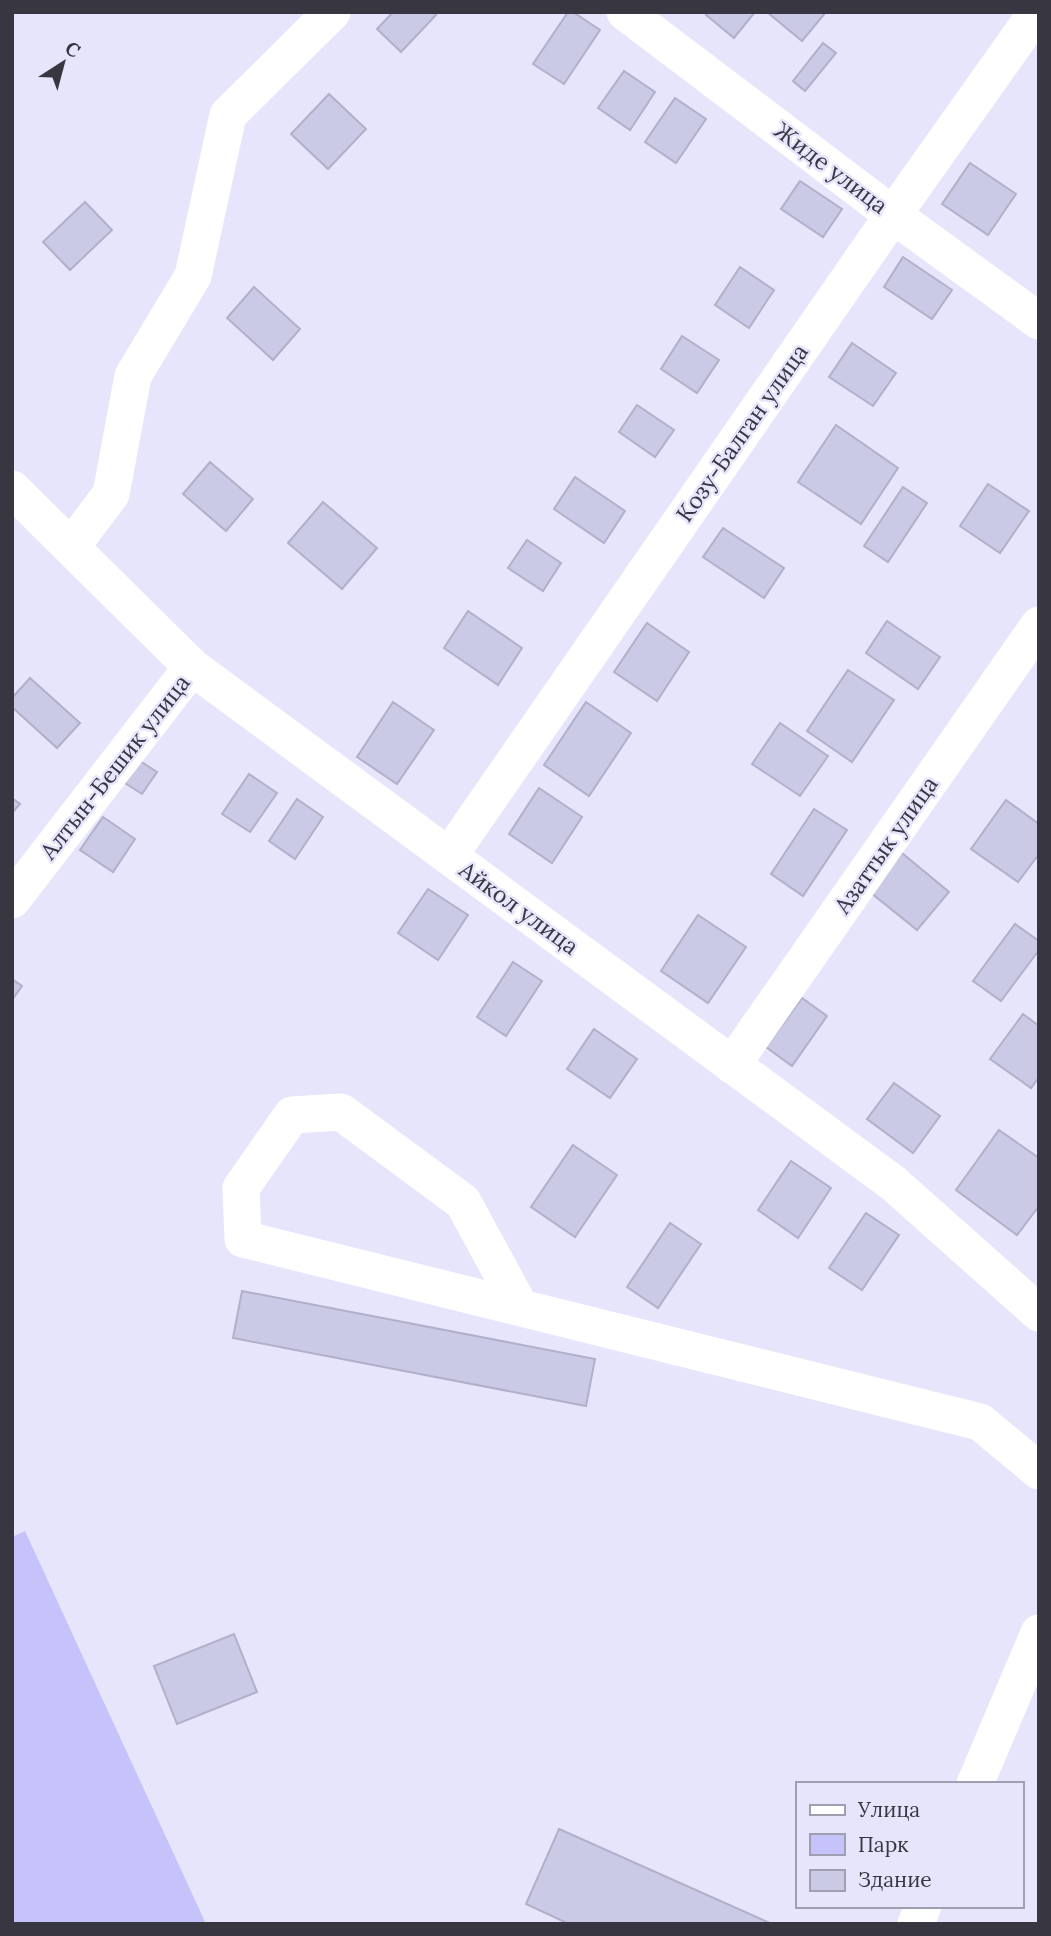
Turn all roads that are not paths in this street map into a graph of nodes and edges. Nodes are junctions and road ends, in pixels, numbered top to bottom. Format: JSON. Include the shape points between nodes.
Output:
{"nodes":[{"id":1,"x":332,"y":12,"type":"edge"},
{"id":2,"x":625,"y":12,"type":"edge"},
{"id":3,"x":1037,"y":12,"type":"edge"},
{"id":4,"x":893,"y":215,"type":"junction"},
{"id":5,"x":1039,"y":321,"type":"edge"},
{"id":6,"x":12,"y":489,"type":"edge"},
{"id":7,"x":71,"y":547,"type":"junction"},
{"id":8,"x":1039,"y":625,"type":"edge"},
{"id":9,"x":192,"y":667,"type":"junction"},
{"id":10,"x":449,"y":856,"type":"junction"},
{"id":11,"x":12,"y":900,"type":"edge"},
{"id":12,"x":733,"y":1065,"type":"junction"},
{"id":13,"x":520,"y":1307,"type":"junction"},
{"id":14,"x":1039,"y":1313,"type":"edge"},
{"id":15,"x":1039,"y":1471,"type":"edge"},
{"id":16,"x":1039,"y":1633,"type":"edge"},
{"id":17,"x":976,"y":1782,"type":"edge"}],
"edges":[{"from":1,"to":7,"type":"street","via":[[228,115],[193,276],[133,376],[111,494]]},
{"from":2,"to":4,"type":"street","name":"Жиде улица"},
{"from":3,"to":4,"type":"street","name":"Козу-Балган улица"},
{"from":4,"to":5,"type":"street","name":"Жиде улица"},
{"from":4,"to":10,"type":"street","name":"Козу-Балган улица"},
{"from":6,"to":7,"type":"street","name":"Айкол улица"},
{"from":7,"to":9,"type":"street","name":"Айкол улица"},
{"from":8,"to":12,"type":"street","name":"Азаттык улица"},
{"from":9,"to":10,"type":"street","name":"Айкол улица"},
{"from":9,"to":11,"type":"street","name":"Алтын-Бешик улица"},
{"from":10,"to":12,"type":"street","name":"Айкол улица"},
{"from":12,"to":14,"type":"street","name":"Айкол улица","via":[[892,1183]]},
{"from":13,"to":13,"type":"street","via":[[243,1238],[241,1188],[292,1115],[341,1112],[463,1202]]},
{"from":13,"to":15,"type":"street","via":[[980,1422]]},
{"from":16,"to":17,"type":"street"}]}
